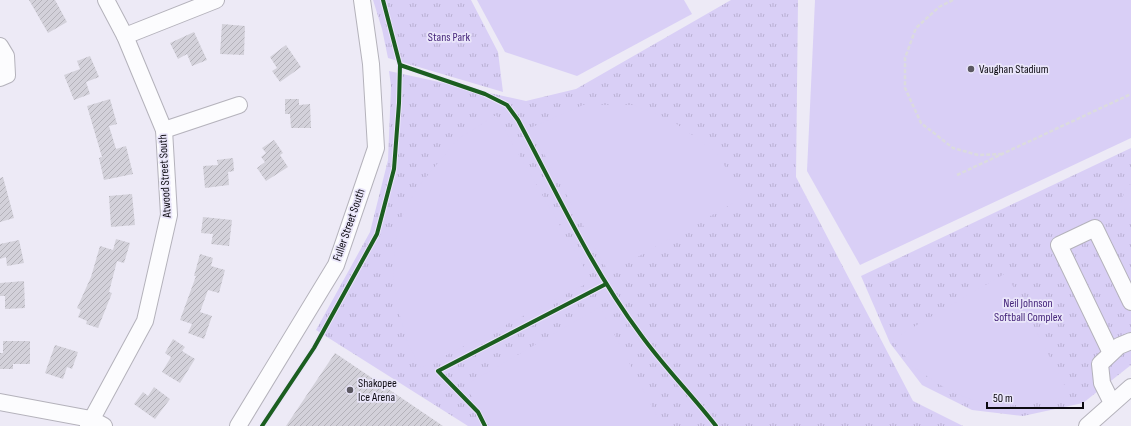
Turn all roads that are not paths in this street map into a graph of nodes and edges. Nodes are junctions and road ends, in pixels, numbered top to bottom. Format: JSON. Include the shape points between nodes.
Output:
{"nodes":[{"id":1,"x":106,"y":0,"type":"edge"},
{"id":2,"x":216,"y":0,"type":"edge"},
{"id":3,"x":362,"y":0,"type":"edge"},
{"id":4,"x":125,"y":36,"type":"junction"},
{"id":5,"x":0,"y":46,"type":"edge"},
{"id":6,"x":0,"y":78,"type":"edge"},
{"id":7,"x":239,"y":105,"type":"dead end"},
{"id":8,"x":164,"y":130,"type":"junction"},
{"id":9,"x":1131,"y":302,"type":"edge"},
{"id":10,"x":1131,"y":341,"type":"edge"},
{"id":11,"x":1111,"y":353,"type":"junction"},
{"id":12,"x":1131,"y":387,"type":"edge"},
{"id":13,"x":0,"y":402,"type":"edge"},
{"id":14,"x":1112,"y":403,"type":"junction"},
{"id":15,"x":94,"y":424,"type":"edge"},
{"id":16,"x":238,"y":426,"type":"edge"},
{"id":17,"x":1087,"y":426,"type":"edge"}],
"edges":[{"from":1,"to":4,"type":"street","name":"Atwood Street South"},
{"from":2,"to":4,"type":"street"},
{"from":3,"to":16,"type":"street","name":"Fuller Street South","via":[[371,64],[376,148],[336,265]]},
{"from":4,"to":8,"type":"street","name":"Atwood Street South"},
{"from":5,"to":6,"type":"street","via":[[6,56],[8,75]]},
{"from":7,"to":8,"type":"street"},
{"from":8,"to":15,"type":"street","name":"Atwood Street South","via":[[169,215],[146,321]]},
{"from":9,"to":11,"type":"street","via":[[1095,228],[1059,245]]},
{"from":10,"to":11,"type":"street"},
{"from":11,"to":14,"type":"street","via":[[1100,364],[1102,383]]},
{"from":12,"to":14,"type":"street"},
{"from":13,"to":15,"type":"street"},
{"from":14,"to":17,"type":"street"}]}
